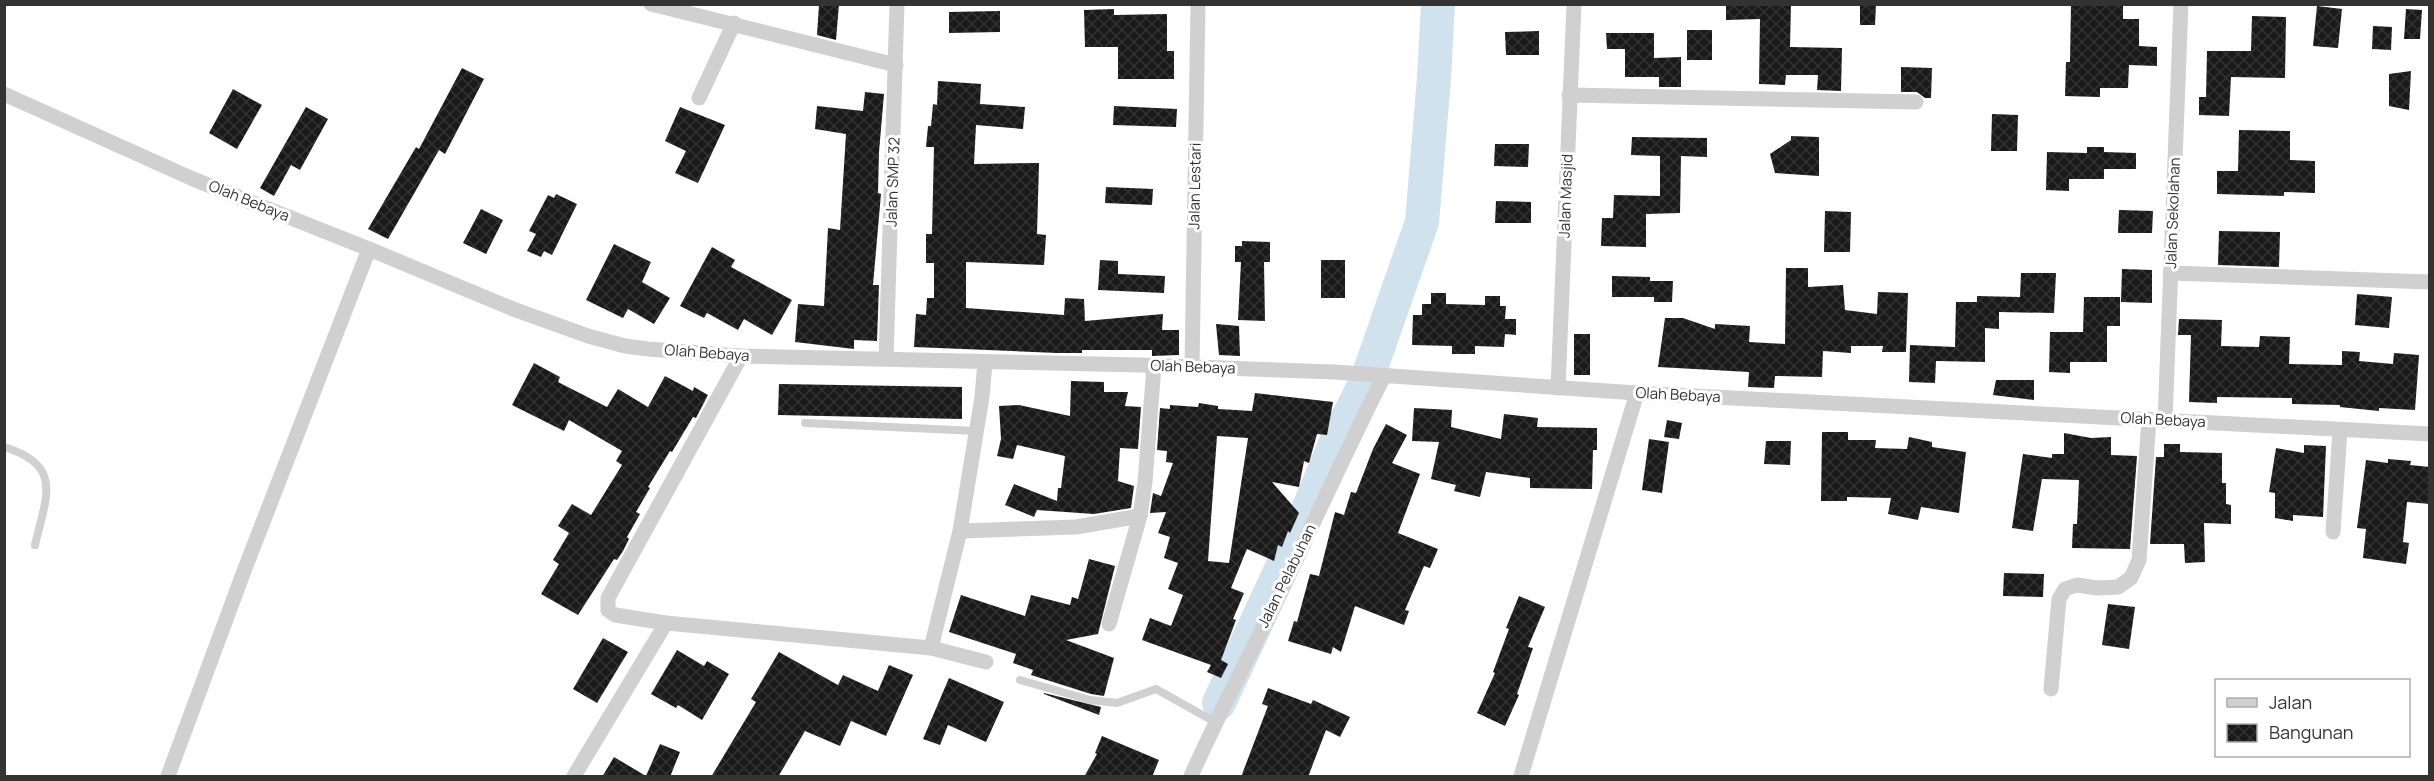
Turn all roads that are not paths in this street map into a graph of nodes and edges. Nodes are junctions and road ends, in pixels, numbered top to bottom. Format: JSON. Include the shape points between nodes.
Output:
{"nodes":[{"id":1,"x":651,"y":4,"type":"edge"},
{"id":2,"x":897,"y":4,"type":"edge"},
{"id":3,"x":1198,"y":4,"type":"edge"},
{"id":4,"x":1574,"y":4,"type":"edge"},
{"id":5,"x":2181,"y":4,"type":"edge"},
{"id":6,"x":734,"y":23,"type":"junction"},
{"id":7,"x":896,"y":65,"type":"junction"},
{"id":8,"x":4,"y":94,"type":"edge"},
{"id":9,"x":1569,"y":95,"type":"junction"},
{"id":10,"x":699,"y":98,"type":"dead end"},
{"id":11,"x":1916,"y":102,"type":"dead end"},
{"id":12,"x":369,"y":249,"type":"junction"},
{"id":13,"x":2170,"y":273,"type":"junction"},
{"id":14,"x":2430,"y":282,"type":"edge"},
{"id":15,"x":741,"y":356,"type":"junction"},
{"id":16,"x":886,"y":359,"type":"junction"},
{"id":17,"x":985,"y":362,"type":"junction"},
{"id":18,"x":1154,"y":366,"type":"junction"},
{"id":19,"x":1192,"y":367,"type":"junction"},
{"id":20,"x":1379,"y":376,"type":"junction"},
{"id":21,"x":1558,"y":388,"type":"junction"},
{"id":22,"x":1637,"y":393,"type":"junction"},
{"id":23,"x":2149,"y":419,"type":"junction"},
{"id":24,"x":2165,"y":421,"type":"junction"},
{"id":25,"x":805,"y":423,"type":"dead end"},
{"id":26,"x":2340,"y":430,"type":"junction"},
{"id":27,"x":976,"y":431,"type":"junction"},
{"id":28,"x":2430,"y":434,"type":"edge"},
{"id":29,"x":4,"y":447,"type":"edge"},
{"id":30,"x":1140,"y":516,"type":"junction"},
{"id":31,"x":960,"y":531,"type":"junction"},
{"id":32,"x":2333,"y":532,"type":"dead end"},
{"id":33,"x":35,"y":544,"type":"dead end"},
{"id":34,"x":666,"y":623,"type":"junction"},
{"id":35,"x":1109,"y":624,"type":"dead end"},
{"id":36,"x":931,"y":648,"type":"junction"},
{"id":37,"x":987,"y":662,"type":"dead end"},
{"id":38,"x":1020,"y":680,"type":"dead end"},
{"id":39,"x":2051,"y":689,"type":"dead end"},
{"id":40,"x":1212,"y":721,"type":"junction"},
{"id":41,"x":168,"y":777,"type":"edge"},
{"id":42,"x":574,"y":777,"type":"edge"},
{"id":43,"x":1191,"y":777,"type":"edge"},
{"id":44,"x":1521,"y":777,"type":"edge"}],
"edges":[{"from":1,"to":6,"type":"street"},
{"from":2,"to":7,"type":"street","name":"Jalan SMP 32"},
{"from":3,"to":19,"type":"street","name":"Jalan Lestari"},
{"from":4,"to":9,"type":"street","name":"Jalan Masjid"},
{"from":5,"to":13,"type":"street","name":"Jalan Sekolahan"},
{"from":6,"to":7,"type":"street"},
{"from":6,"to":10,"type":"street"},
{"from":7,"to":16,"type":"street","name":"Jalan SMP 32"},
{"from":8,"to":12,"type":"street","name":"Olah Bebaya","via":[[193,179]]},
{"from":9,"to":11,"type":"street"},
{"from":9,"to":21,"type":"street","name":"Jalan Masjid"},
{"from":12,"to":15,"type":"street","name":"Olah Bebaya","via":[[513,309],[609,342]]},
{"from":12,"to":41,"type":"street"},
{"from":13,"to":14,"type":"street"},
{"from":13,"to":24,"type":"street","name":"Jalan Sekolahan"},
{"from":15,"to":16,"type":"street","name":"Olah Bebaya"},
{"from":15,"to":34,"type":"street","via":[[606,604],[615,615]]},
{"from":16,"to":17,"type":"street","name":"Olah Bebaya"},
{"from":17,"to":18,"type":"street","name":"Olah Bebaya"},
{"from":17,"to":27,"type":"street"},
{"from":18,"to":19,"type":"street","name":"Olah Bebaya"},
{"from":18,"to":30,"type":"street"},
{"from":19,"to":20,"type":"street","name":"Olah Bebaya"},
{"from":20,"to":21,"type":"street","name":"Olah Bebaya"},
{"from":20,"to":40,"type":"street","name":"Jalan Pelabuhan","via":[[1287,578]]},
{"from":21,"to":22,"type":"street","name":"Olah Bebaya"},
{"from":22,"to":23,"type":"street","name":"Olah Bebaya"},
{"from":22,"to":44,"type":"street"},
{"from":23,"to":24,"type":"street","name":"Olah Bebaya"},
{"from":23,"to":39,"type":"street","via":[[2139,560],[2131,578],[2118,587],[2077,585],[2064,589],[2059,599]]},
{"from":24,"to":26,"type":"street","name":"Olah Bebaya"},
{"from":25,"to":27,"type":"lane"},
{"from":26,"to":28,"type":"street","name":"Olah Bebaya"},
{"from":26,"to":32,"type":"street"},
{"from":27,"to":31,"type":"street"},
{"from":29,"to":33,"type":"lane","via":[[36,461],[46,476],[47,493]]},
{"from":30,"to":31,"type":"street","via":[[1076,527]]},
{"from":30,"to":35,"type":"street"},
{"from":31,"to":36,"type":"street"},
{"from":34,"to":36,"type":"street"},
{"from":34,"to":42,"type":"street"},
{"from":36,"to":37,"type":"street"},
{"from":38,"to":40,"type":"lane","via":[[1090,700],[1117,703],[1156,689]]},
{"from":40,"to":43,"type":"street","name":"Jalan Pelabuhan"}]}
